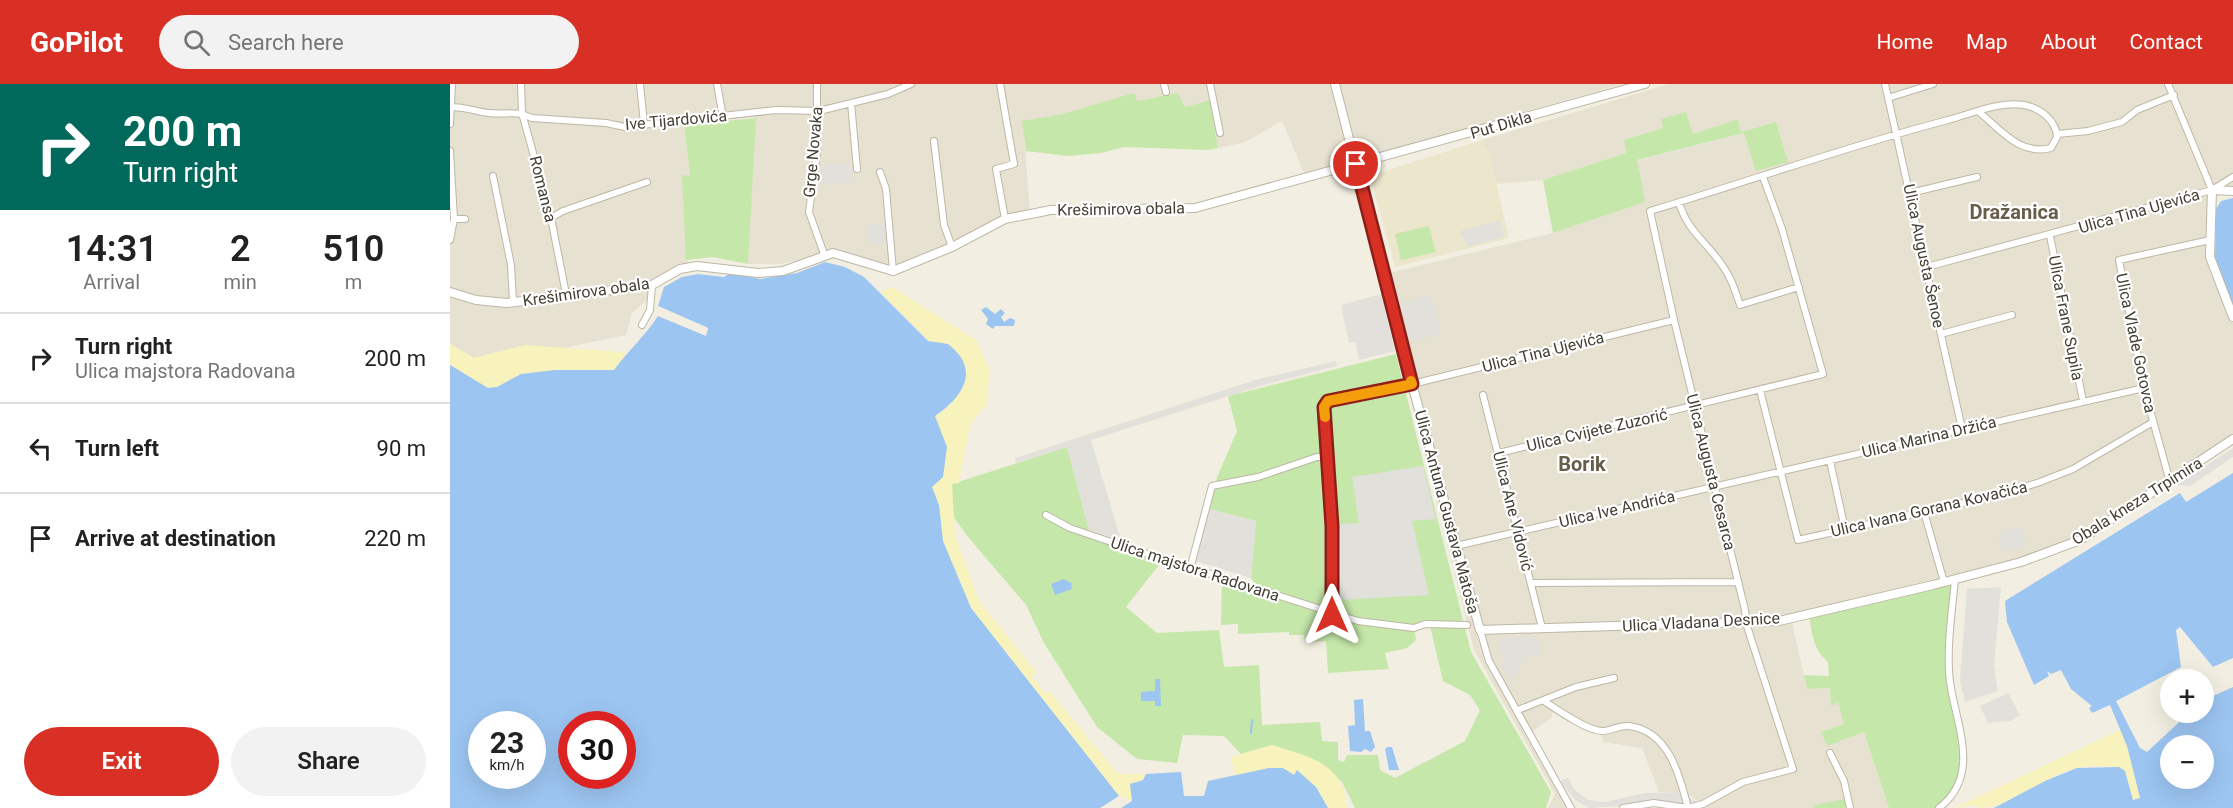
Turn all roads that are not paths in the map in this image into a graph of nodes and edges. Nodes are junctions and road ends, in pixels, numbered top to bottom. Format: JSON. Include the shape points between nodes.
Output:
{"nodes":[{"id":1,"x":452,"y":84,"type":"edge"},
{"id":2,"x":520,"y":84,"type":"edge"},
{"id":3,"x":640,"y":84,"type":"edge"},
{"id":4,"x":717,"y":84,"type":"edge"},
{"id":5,"x":817,"y":84,"type":"edge"},
{"id":6,"x":911,"y":84,"type":"edge"},
{"id":7,"x":1000,"y":84,"type":"edge"},
{"id":8,"x":1164,"y":84,"type":"edge"},
{"id":9,"x":1210,"y":84,"type":"edge"},
{"id":10,"x":1335,"y":84,"type":"edge"},
{"id":11,"x":1645,"y":84,"type":"edge"},
{"id":12,"x":1885,"y":84,"type":"edge"},
{"id":13,"x":1933,"y":84,"type":"edge"},
{"id":14,"x":2168,"y":84,"type":"edge"},
{"id":15,"x":1167,"y":92,"type":"dead end"},
{"id":16,"x":2174,"y":95,"type":"junction"},
{"id":17,"x":1888,"y":98,"type":"junction"},
{"id":18,"x":851,"y":103,"type":"junction"},
{"id":19,"x":450,"y":107,"type":"edge"},
{"id":20,"x":819,"y":111,"type":"junction"},
{"id":21,"x":1979,"y":112,"type":"junction"},
{"id":22,"x":522,"y":113,"type":"junction"},
{"id":23,"x":723,"y":117,"type":"junction"},
{"id":24,"x":450,"y":124,"type":"edge"},
{"id":25,"x":644,"y":124,"type":"junction"},
{"id":26,"x":1896,"y":133,"type":"junction"},
{"id":27,"x":1220,"y":134,"type":"dead end"},
{"id":28,"x":2057,"y":134,"type":"junction"},
{"id":29,"x":934,"y":141,"type":"dead end"},
{"id":30,"x":450,"y":151,"type":"edge"},
{"id":31,"x":1356,"y":164,"type":"junction"},
{"id":32,"x":857,"y":169,"type":"dead end"},
{"id":33,"x":880,"y":172,"type":"dead end"},
{"id":34,"x":493,"y":176,"type":"dead end"},
{"id":35,"x":1763,"y":177,"type":"junction"},
{"id":36,"x":1977,"y":177,"type":"dead end"},
{"id":37,"x":2233,"y":177,"type":"edge"},
{"id":38,"x":647,"y":182,"type":"dead end"},
{"id":39,"x":2212,"y":190,"type":"junction"},
{"id":40,"x":2233,"y":191,"type":"edge"},
{"id":41,"x":1910,"y":193,"type":"junction"},
{"id":42,"x":1679,"y":202,"type":"junction"},
{"id":43,"x":551,"y":218,"type":"junction"},
{"id":44,"x":454,"y":219,"type":"junction"},
{"id":45,"x":465,"y":219,"type":"dead end"},
{"id":46,"x":1005,"y":219,"type":"junction"},
{"id":47,"x":2050,"y":236,"type":"junction"},
{"id":48,"x":450,"y":240,"type":"edge"},
{"id":49,"x":2211,"y":240,"type":"junction"},
{"id":50,"x":952,"y":247,"type":"junction"},
{"id":51,"x":824,"y":254,"type":"junction"},
{"id":52,"x":1927,"y":267,"type":"junction"},
{"id":53,"x":893,"y":271,"type":"junction"},
{"id":54,"x":652,"y":285,"type":"junction"},
{"id":55,"x":1799,"y":286,"type":"junction"},
{"id":56,"x":450,"y":292,"type":"edge"},
{"id":57,"x":566,"y":294,"type":"junction"},
{"id":58,"x":513,"y":302,"type":"junction"},
{"id":59,"x":2012,"y":315,"type":"dead end"},
{"id":60,"x":2233,"y":317,"type":"edge"},
{"id":61,"x":1674,"y":320,"type":"junction"},
{"id":62,"x":642,"y":325,"type":"dead end"},
{"id":63,"x":1941,"y":334,"type":"junction"},
{"id":64,"x":1412,"y":384,"type":"junction"},
{"id":65,"x":2144,"y":388,"type":"junction"},
{"id":66,"x":1760,"y":390,"type":"junction"},
{"id":67,"x":1483,"y":394,"type":"dead end"},
{"id":68,"x":2083,"y":401,"type":"junction"},
{"id":69,"x":1695,"y":406,"type":"junction"},
{"id":70,"x":2153,"y":422,"type":"junction"},
{"id":71,"x":1962,"y":429,"type":"junction"},
{"id":72,"x":2233,"y":439,"type":"edge"},
{"id":73,"x":1499,"y":453,"type":"junction"},
{"id":74,"x":1328,"y":457,"type":"junction"},
{"id":75,"x":1830,"y":461,"type":"junction"},
{"id":76,"x":1782,"y":471,"type":"junction"},
{"id":77,"x":2170,"y":482,"type":"junction"},
{"id":78,"x":1714,"y":487,"type":"junction"},
{"id":79,"x":1924,"y":512,"type":"junction"},
{"id":80,"x":1046,"y":515,"type":"dead end"},
{"id":81,"x":1845,"y":529,"type":"junction"},
{"id":82,"x":1520,"y":532,"type":"junction"},
{"id":83,"x":1456,"y":546,"type":"junction"},
{"id":84,"x":1190,"y":569,"type":"junction"},
{"id":85,"x":1955,"y":580,"type":"junction"},
{"id":86,"x":1737,"y":582,"type":"junction"},
{"id":87,"x":1944,"y":582,"type":"junction"},
{"id":88,"x":1532,"y":583,"type":"junction"},
{"id":89,"x":1332,"y":615,"type":"junction"},
{"id":90,"x":1746,"y":623,"type":"junction"},
{"id":91,"x":1467,"y":625,"type":"dead end"},
{"id":92,"x":1542,"y":628,"type":"junction"},
{"id":93,"x":1480,"y":630,"type":"junction"},
{"id":94,"x":1614,"y":678,"type":"dead end"},
{"id":95,"x":1544,"y":701,"type":"junction"},
{"id":96,"x":1518,"y":710,"type":"junction"},
{"id":97,"x":1830,"y":753,"type":"dead end"},
{"id":98,"x":1571,"y":808,"type":"edge"},
{"id":99,"x":1623,"y":808,"type":"edge"},
{"id":100,"x":1688,"y":808,"type":"edge"},
{"id":101,"x":1850,"y":808,"type":"edge"},
{"id":102,"x":1939,"y":808,"type":"edge"}],
"edges":[{"from":1,"to":19,"type":"street"},
{"from":2,"to":22,"type":"street","name":"Romansa"},
{"from":3,"to":25,"type":"street"},
{"from":4,"to":23,"type":"street"},
{"from":5,"to":20,"type":"street","name":"Grge Novaka"},
{"from":6,"to":18,"type":"street","name":"Ive Tijardovića"},
{"from":7,"to":46,"type":"street","via":[[1014,164],[996,169]]},
{"from":8,"to":15,"type":"street"},
{"from":9,"to":27,"type":"street"},
{"from":10,"to":31,"type":"street","name":"Ulica Antuna Gustava Matoša"},
{"from":11,"to":31,"type":"street","name":"Put Dikla"},
{"from":12,"to":17,"type":"street","name":"Ulica Augusta Šenoe"},
{"from":13,"to":17,"type":"street"},
{"from":14,"to":16,"type":"street"},
{"from":16,"to":28,"type":"street","via":[[2137,110],[2122,122]]},
{"from":16,"to":39,"type":"street"},
{"from":17,"to":26,"type":"street","name":"Ulica Augusta Šenoe"},
{"from":18,"to":20,"type":"street","name":"Ive Tijardovića"},
{"from":18,"to":32,"type":"street"},
{"from":19,"to":22,"type":"street","name":"Ive Tijardovića"},
{"from":19,"to":24,"type":"street"},
{"from":20,"to":23,"type":"street","name":"Ive Tijardovića","via":[[776,110]]},
{"from":20,"to":51,"type":"street","name":"Grge Novaka","via":[[809,212]]},
{"from":21,"to":26,"type":"street"},
{"from":21,"to":28,"type":"street","via":[[2005,105],[2025,105],[2052,120]]},
{"from":21,"to":28,"type":"street","via":[[2022,148],[2051,148]]},
{"from":22,"to":25,"type":"street","name":"Ive Tijardovića","via":[[532,118],[625,127]]},
{"from":22,"to":43,"type":"street","name":"Romansa"},
{"from":23,"to":25,"type":"street","name":"Ive Tijardovića"},
{"from":26,"to":35,"type":"street"},
{"from":26,"to":41,"type":"street","name":"Ulica Augusta Šenoe"},
{"from":29,"to":50,"type":"street","via":[[944,225]]},
{"from":30,"to":44,"type":"street"},
{"from":31,"to":46,"type":"street","name":"Krešimirova obala","via":[[1195,208],[1051,210]]},
{"from":31,"to":64,"type":"street","name":"Ulica Antuna Gustava Matoša"},
{"from":33,"to":53,"type":"street","via":[[886,189]]},
{"from":34,"to":58,"type":"street","via":[[511,264]]},
{"from":35,"to":42,"type":"street"},
{"from":35,"to":55,"type":"street"},
{"from":36,"to":41,"type":"street"},
{"from":37,"to":39,"type":"street","name":"Ulica Tina Ujevića"},
{"from":38,"to":43,"type":"street"},
{"from":39,"to":40,"type":"street"},
{"from":39,"to":47,"type":"street","name":"Ulica Tina Ujevića"},
{"from":39,"to":49,"type":"street"},
{"from":41,"to":52,"type":"street","name":"Ulica Augusta Šenoe"},
{"from":42,"to":55,"type":"street","via":[[1687,225],[1732,281],[1740,305]]},
{"from":42,"to":61,"type":"street","name":"Ulica Augusta Cesarca","via":[[1650,211]]},
{"from":43,"to":57,"type":"street","name":"Romansa"},
{"from":44,"to":45,"type":"street"},
{"from":44,"to":48,"type":"street"},
{"from":46,"to":50,"type":"street","name":"Krešimirova obala"},
{"from":47,"to":52,"type":"street","name":"Ulica Tina Ujevića"},
{"from":47,"to":68,"type":"street","name":"Ulica Frane Supila"},
{"from":49,"to":60,"type":"street","via":[[2212,267]]},
{"from":49,"to":65,"type":"street","name":"Ulica Vlade Gotovca","via":[[2119,260]]},
{"from":50,"to":53,"type":"street","name":"Krešimirova obala"},
{"from":51,"to":53,"type":"street","via":[[843,254]]},
{"from":51,"to":54,"type":"street","name":"Krešimirova obala","via":[[792,269],[771,273],[688,267]]},
{"from":52,"to":63,"type":"street","name":"Ulica Augusta Šenoe"},
{"from":54,"to":57,"type":"street","name":"Krešimirova obala"},
{"from":54,"to":62,"type":"street","via":[[650,310]]},
{"from":55,"to":66,"type":"street","name":"Ulica Cvijete Zuzorić","via":[[1823,374]]},
{"from":56,"to":58,"type":"street","name":"Krešimirova obala","via":[[476,300]]},
{"from":57,"to":58,"type":"street","name":"Krešimirova obala"},
{"from":59,"to":63,"type":"street"},
{"from":61,"to":64,"type":"street","name":"Ulica Tina Ujevića"},
{"from":61,"to":69,"type":"street","name":"Ulica Augusta Cesarca"},
{"from":63,"to":71,"type":"street","name":"Ulica Augusta Šenoe"},
{"from":64,"to":74,"type":"street","via":[[1328,401],[1324,407]]},
{"from":64,"to":83,"type":"street","name":"Ulica Antuna Gustava Matoša"},
{"from":65,"to":68,"type":"street","name":"Ulica Marina Držića"},
{"from":65,"to":70,"type":"street","name":"Ulica Vlade Gotovca"},
{"from":66,"to":69,"type":"street","name":"Ulica Cvijete Zuzorić"},
{"from":66,"to":76,"type":"street"},
{"from":67,"to":73,"type":"street","name":"Ulica Ane Vidović"},
{"from":68,"to":71,"type":"street","name":"Ulica Marina Držića"},
{"from":69,"to":73,"type":"street","name":"Ulica Cvijete Zuzorić"},
{"from":69,"to":78,"type":"street","name":"Ulica Augusta Cesarca"},
{"from":70,"to":77,"type":"street","name":"Ulica Vlade Gotovca"},
{"from":70,"to":79,"type":"street","name":"Ulica Ivana Gorana Kovačića","via":[[2062,474],[2000,495]]},
{"from":71,"to":75,"type":"street","name":"Ulica Marina Držića"},
{"from":72,"to":77,"type":"street","name":"Obala kneza Trpimira"},
{"from":73,"to":82,"type":"street","name":"Ulica Ane Vidović"},
{"from":74,"to":84,"type":"street","via":[[1212,486]]},
{"from":74,"to":89,"type":"street"},
{"from":75,"to":76,"type":"street","name":"Ulica Marina Držića"},
{"from":75,"to":81,"type":"street"},
{"from":76,"to":78,"type":"street","name":"Ulica Marina Držića"},
{"from":76,"to":81,"type":"street","name":"Ulica Ivana Gorana Kovačića","via":[[1798,540]]},
{"from":77,"to":85,"type":"street","name":"Obala kneza Trpimira","via":[[2080,540]]},
{"from":78,"to":82,"type":"street","name":"Ulica Ive Andrića"},
{"from":78,"to":86,"type":"street","name":"Ulica Augusta Cesarca"},
{"from":79,"to":81,"type":"street","name":"Ulica Ivana Gorana Kovačića"},
{"from":79,"to":87,"type":"street"},
{"from":80,"to":84,"type":"street","name":"Ulica majstora Radovana","via":[[1070,528]]},
{"from":82,"to":83,"type":"street","name":"Ulica Ive Andrića"},
{"from":82,"to":88,"type":"street","name":"Ulica Ane Vidović"},
{"from":83,"to":93,"type":"street","name":"Ulica Antuna Gustava Matoša"},
{"from":84,"to":89,"type":"street","name":"Ulica majstora Radovana"},
{"from":85,"to":87,"type":"street","name":"Ulica Vladana Desnice"},
{"from":85,"to":102,"type":"street","via":[[1950,682],[1965,747],[1958,782]]},
{"from":86,"to":88,"type":"street"},
{"from":86,"to":90,"type":"street","name":"Ulica Augusta Cesarca"},
{"from":87,"to":90,"type":"street","name":"Ulica Vladana Desnice","via":[[1809,615]]},
{"from":88,"to":92,"type":"street","name":"Ulica Ane Vidović"},
{"from":89,"to":91,"type":"street","name":"Ulica majstora Radovana","via":[[1414,628],[1425,624]]},
{"from":90,"to":92,"type":"street","name":"Ulica Vladana Desnice"},
{"from":90,"to":100,"type":"street","name":"Ulica Augusta Cesarca","via":[[1792,769],[1743,782],[1704,804]]},
{"from":92,"to":93,"type":"street","name":"Ulica Vladana Desnice"},
{"from":93,"to":96,"type":"street","name":"Ulica Antuna Gustava Matoša","via":[[1489,661]]},
{"from":94,"to":95,"type":"street","via":[[1576,687]]},
{"from":95,"to":96,"type":"street"},
{"from":95,"to":100,"type":"street","via":[[1601,731],[1631,726],[1663,745],[1673,759]]},
{"from":96,"to":98,"type":"street","name":"Ulica Antuna Gustava Matoša"},
{"from":97,"to":101,"type":"street","via":[[1844,781]]},
{"from":99,"to":100,"type":"street","via":[[1654,803]]}]}
